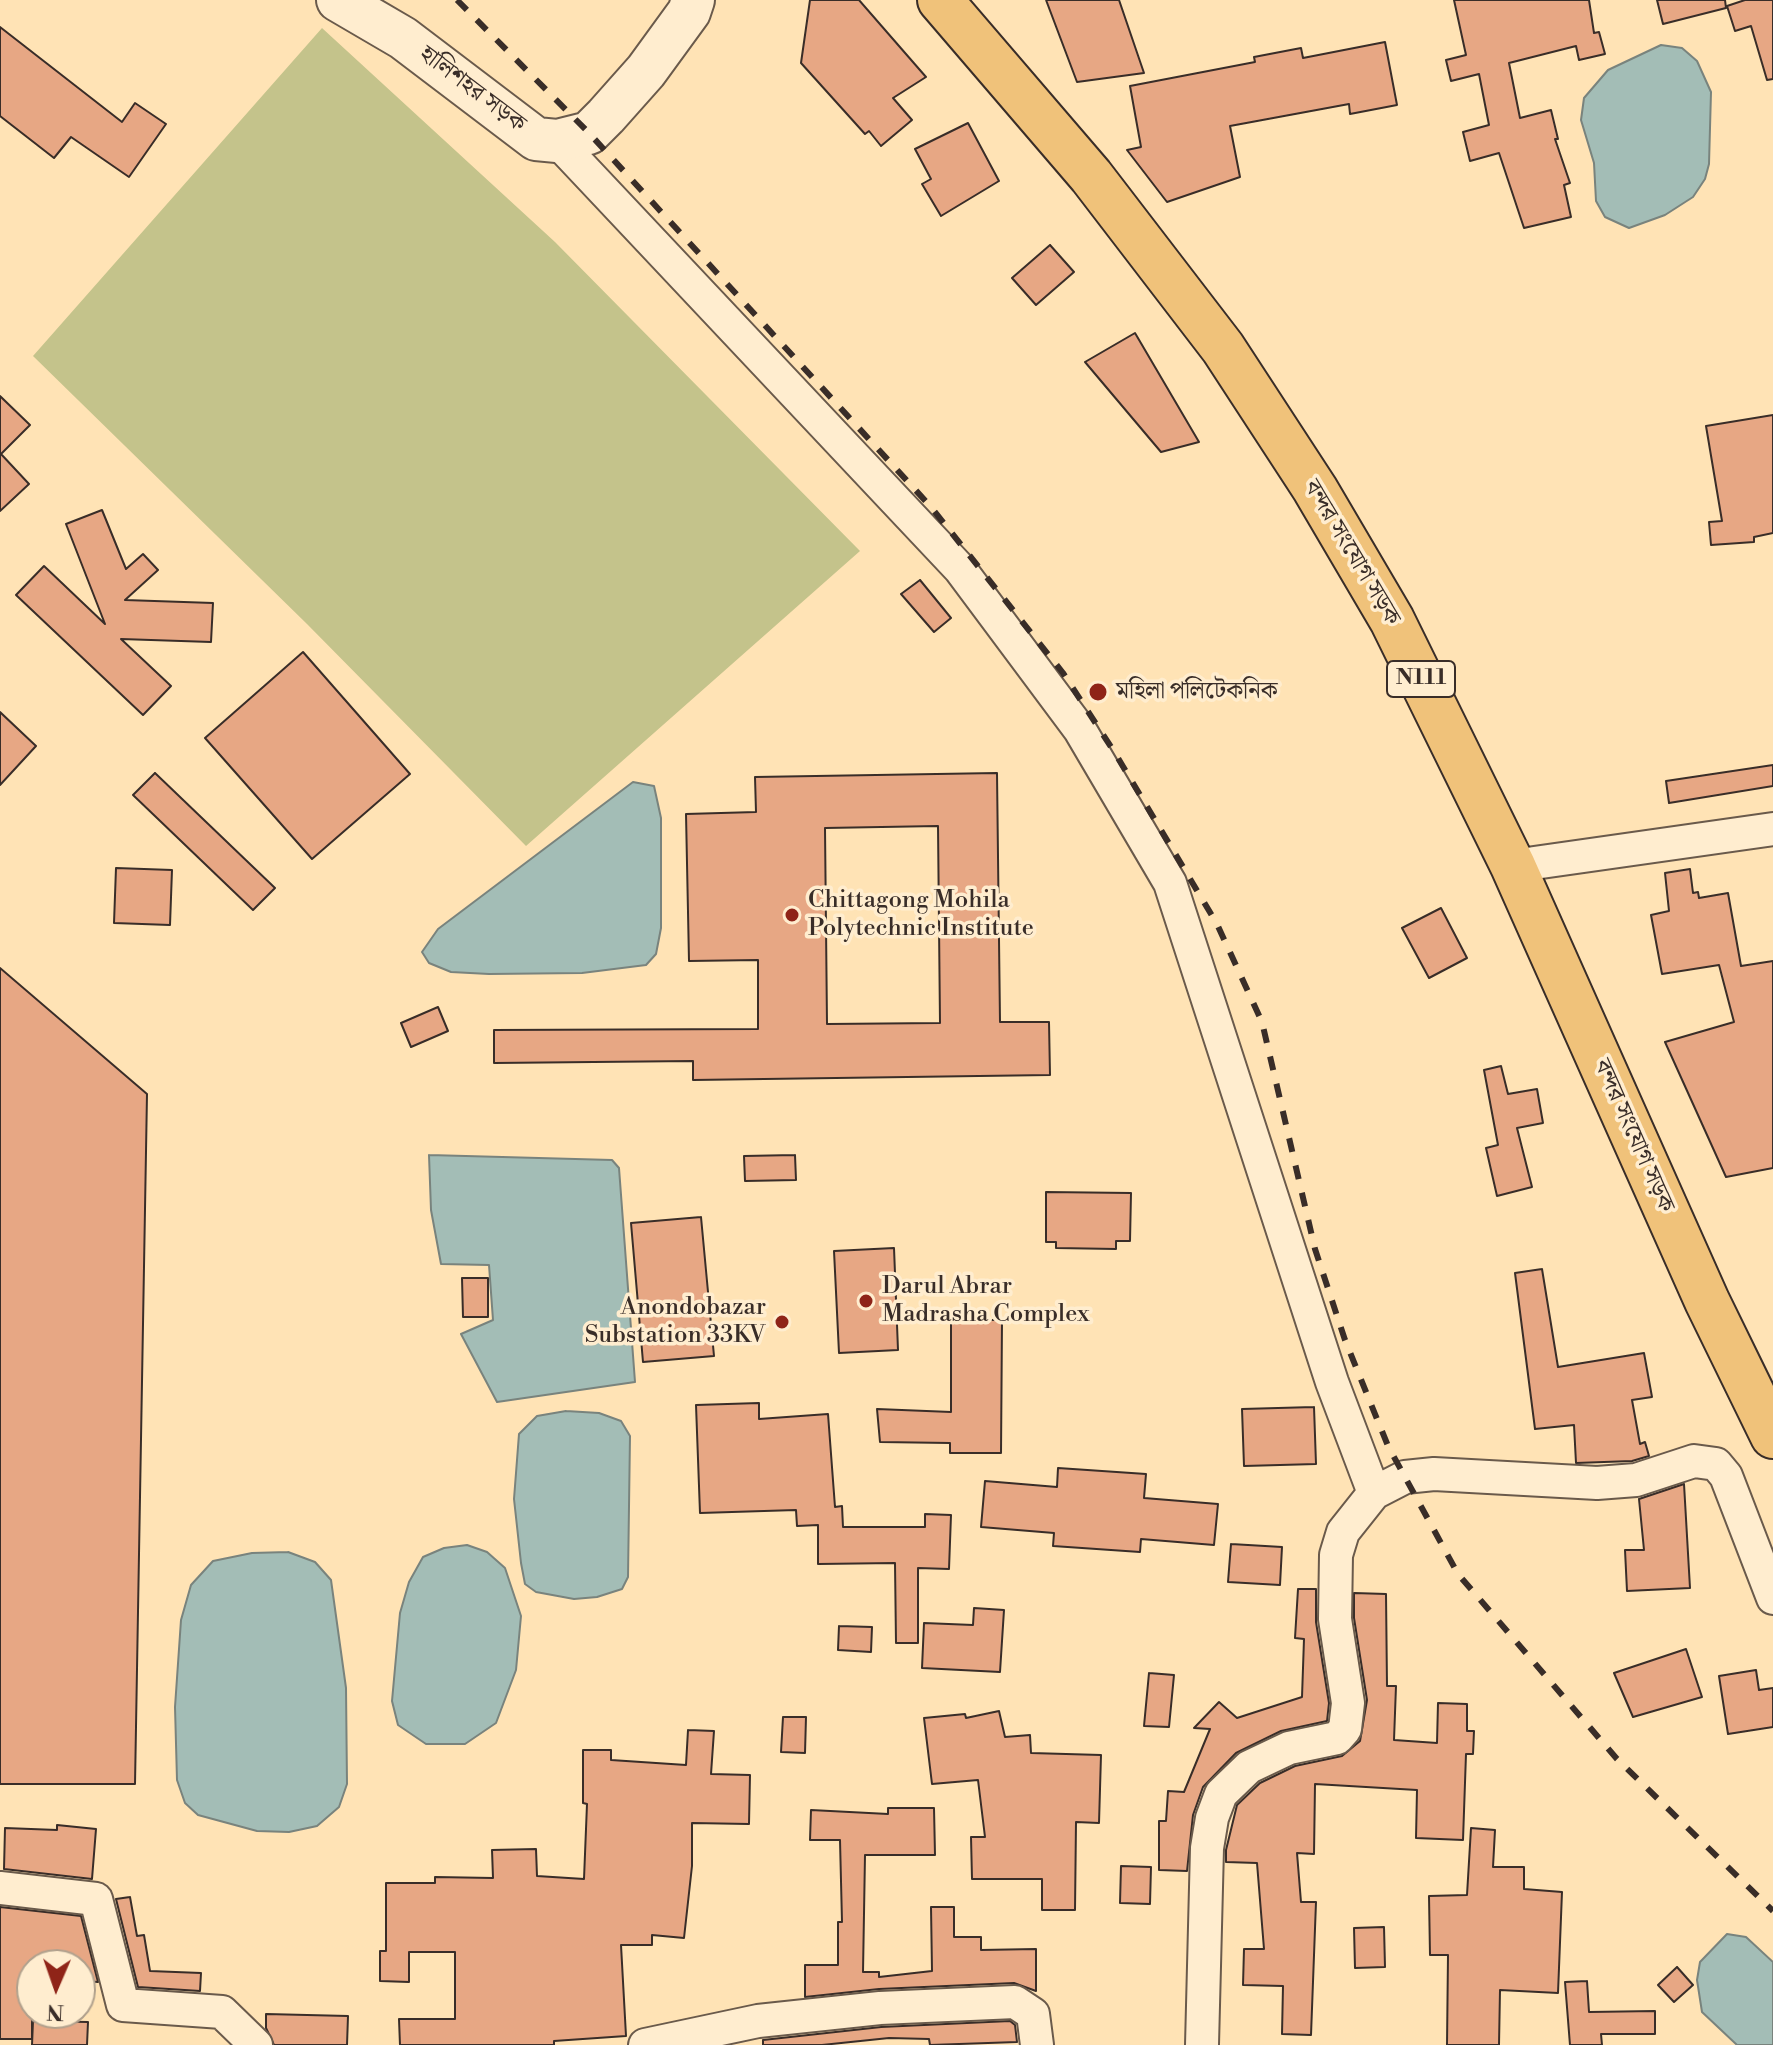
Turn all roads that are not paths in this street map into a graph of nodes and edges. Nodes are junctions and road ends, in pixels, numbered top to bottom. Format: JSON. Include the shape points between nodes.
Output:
{"nodes":[{"id":1,"x":338,"y":0,"type":"edge"},
{"id":2,"x":693,"y":0,"type":"edge"},
{"id":3,"x":940,"y":0,"type":"edge"},
{"id":4,"x":557,"y":141,"type":"junction"},
{"id":5,"x":1773,"y":829,"type":"edge"},
{"id":6,"x":1513,"y":866,"type":"junction"},
{"id":7,"x":1773,"y":1436,"type":"edge"},
{"id":8,"x":1374,"y":1493,"type":"junction"},
{"id":9,"x":1773,"y":1598,"type":"edge"},
{"id":10,"x":0,"y":1888,"type":"edge"},
{"id":11,"x":759,"y":2033,"type":"edge"},
{"id":12,"x":256,"y":2045,"type":"edge"},
{"id":13,"x":645,"y":2045,"type":"edge"},
{"id":14,"x":1037,"y":2045,"type":"edge"},
{"id":15,"x":1202,"y":2045,"type":"edge"}],
"edges":[{"from":1,"to":4,"type":"street","name":"হালিশহর সড়ক","via":[[403,38],[536,139]]},
{"from":2,"to":4,"type":"street","name":"হালিশহর সড়ক","via":[[646,71],[606,116],[589,133]]},
{"from":3,"to":6,"type":"highway","name":"বন্দর সংযোগ সড়ক","number":"N111","via":[[1091,176],[1223,348],[1392,620]]},
{"from":4,"to":8,"type":"street","via":[[960,569],[1080,730],[1170,883],[1332,1382]]},
{"from":5,"to":6,"type":"street"},
{"from":6,"to":7,"type":"highway","name":"বন্দর সংযোগ সড়ক","number":"N111","via":[[1707,1301]]},
{"from":8,"to":9,"type":"street","via":[[1420,1475],[1597,1483],[1636,1480],[1694,1461],[1716,1464],[1726,1476]]},
{"from":8,"to":15,"type":"street","via":[[1343,1532],[1336,1555],[1335,1619],[1348,1703],[1345,1729],[1337,1738],[1289,1748],[1249,1767],[1221,1794],[1212,1818]]},
{"from":10,"to":12,"type":"street","via":[[96,1899],[123,2005],[222,2012]]},
{"from":11,"to":13,"type":"street"},
{"from":11,"to":14,"type":"street","via":[[880,2008],[1015,2002],[1033,2014]]}]}
